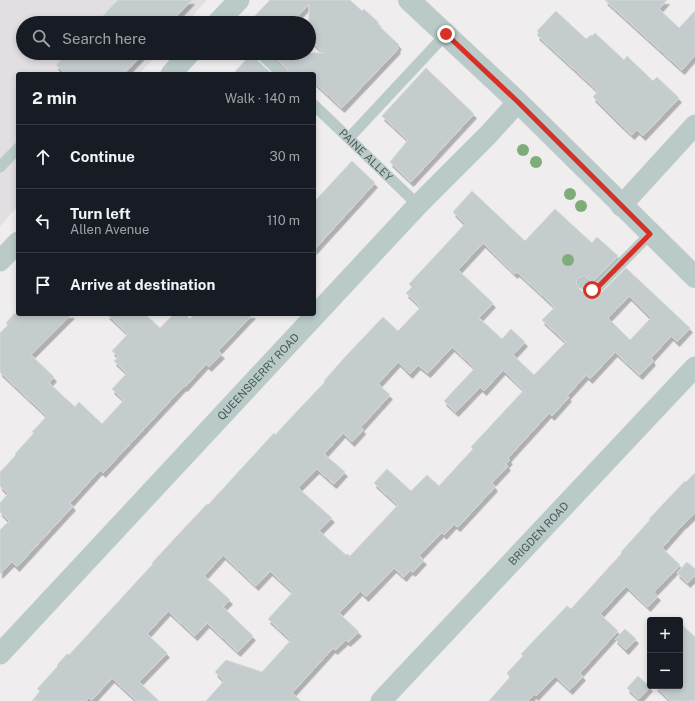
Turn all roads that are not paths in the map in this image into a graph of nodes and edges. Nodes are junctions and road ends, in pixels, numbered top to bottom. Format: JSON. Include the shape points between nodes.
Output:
{"nodes":[{"id":1,"x":239,"y":0,"type":"edge"},
{"id":2,"x":409,"y":0,"type":"edge"},
{"id":3,"x":227,"y":16,"type":"edge"},
{"id":4,"x":446,"y":34,"type":"junction"},
{"id":5,"x":184,"y":60,"type":"edge"},
{"id":6,"x":267,"y":60,"type":"edge"},
{"id":7,"x":173,"y":72,"type":"edge"},
{"id":8,"x":280,"y":72,"type":"edge"},
{"id":9,"x":518,"y":102,"type":"junction"},
{"id":10,"x":316,"y":107,"type":"edge"},
{"id":11,"x":695,"y":125,"type":"edge"},
{"id":12,"x":349,"y":138,"type":"junction"},
{"id":13,"x":16,"y":150,"type":"edge"},
{"id":14,"x":0,"y":167,"type":"edge"},
{"id":15,"x":418,"y":204,"type":"junction"},
{"id":16,"x":622,"y":206,"type":"junction"},
{"id":17,"x":650,"y":234,"type":"junction"},
{"id":18,"x":16,"y":244,"type":"edge"},
{"id":19,"x":0,"y":261,"type":"edge"},
{"id":20,"x":695,"y":277,"type":"edge"},
{"id":21,"x":583,"y":283,"type":"dead end"},
{"id":22,"x":316,"y":314,"type":"edge"},
{"id":23,"x":314,"y":316,"type":"edge"},
{"id":24,"x":695,"y":366,"type":"edge"},
{"id":25,"x":0,"y":654,"type":"edge"},
{"id":26,"x":381,"y":701,"type":"edge"}],
"edges":[{"from":1,"to":3,"type":"street"},
{"from":2,"to":4,"type":"street"},
{"from":4,"to":9,"type":"street"},
{"from":4,"to":12,"type":"lane"},
{"from":5,"to":7,"type":"street"},
{"from":6,"to":8,"type":"lane"},
{"from":9,"to":15,"type":"street","name":"QUEENSBERRY ROAD"},
{"from":9,"to":16,"type":"street"},
{"from":10,"to":12,"type":"lane","name":"PAINE ALLEY"},
{"from":11,"to":16,"type":"street"},
{"from":12,"to":15,"type":"lane","name":"PAINE ALLEY"},
{"from":13,"to":14,"type":"lane"},
{"from":15,"to":22,"type":"street","name":"QUEENSBERRY ROAD"},
{"from":16,"to":17,"type":"street"},
{"from":17,"to":20,"type":"street"},
{"from":17,"to":21,"type":"lane","via":[[596,289],[592,290]]},
{"from":18,"to":19,"type":"street"},
{"from":23,"to":25,"type":"street","name":"QUEENSBERRY ROAD"},
{"from":24,"to":26,"type":"street","name":"BRIGDEN ROAD"}]}
